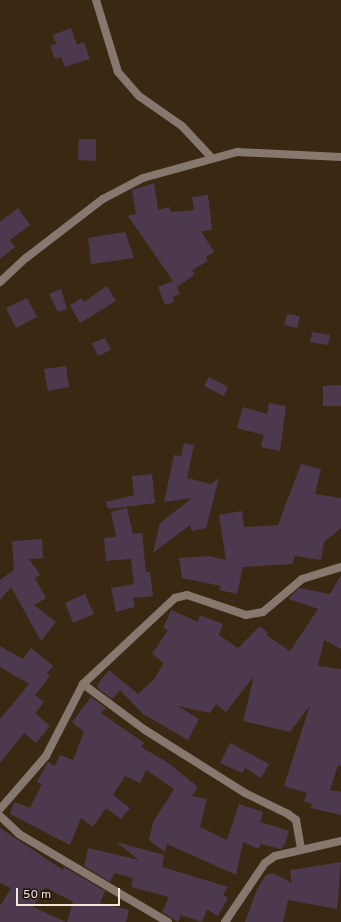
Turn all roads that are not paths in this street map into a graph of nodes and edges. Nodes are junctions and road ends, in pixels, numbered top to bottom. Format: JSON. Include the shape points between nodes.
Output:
{"nodes":[{"id":1,"x":96,"y":0,"type":"edge"},
{"id":2,"x":211,"y":157,"type":"junction"},
{"id":3,"x":341,"y":157,"type":"edge"},
{"id":4,"x":0,"y":282,"type":"edge"},
{"id":5,"x":341,"y":567,"type":"edge"},
{"id":6,"x":83,"y":684,"type":"junction"},
{"id":7,"x":0,"y":809,"type":"edge"},
{"id":8,"x":0,"y":816,"type":"edge"},
{"id":9,"x":341,"y":842,"type":"edge"},
{"id":10,"x":301,"y":848,"type":"junction"},
{"id":11,"x":168,"y":922,"type":"edge"},
{"id":12,"x":225,"y":922,"type":"edge"}],
"edges":[{"from":1,"to":2,"type":"street","via":[[118,72],[139,96],[182,126]]},
{"from":2,"to":3,"type":"street","via":[[237,152]]},
{"from":2,"to":4,"type":"street","via":[[143,178],[103,199],[26,258]]},
{"from":5,"to":6,"type":"street","via":[[302,579],[263,612],[246,615],[187,595],[176,598]]},
{"from":6,"to":7,"type":"street","via":[[46,756]]},
{"from":6,"to":10,"type":"street","via":[[145,730],[245,793],[296,820]]},
{"from":8,"to":11,"type":"street","via":[[19,834]]},
{"from":9,"to":10,"type":"street"},
{"from":10,"to":12,"type":"street","via":[[275,856],[265,863]]}]}
